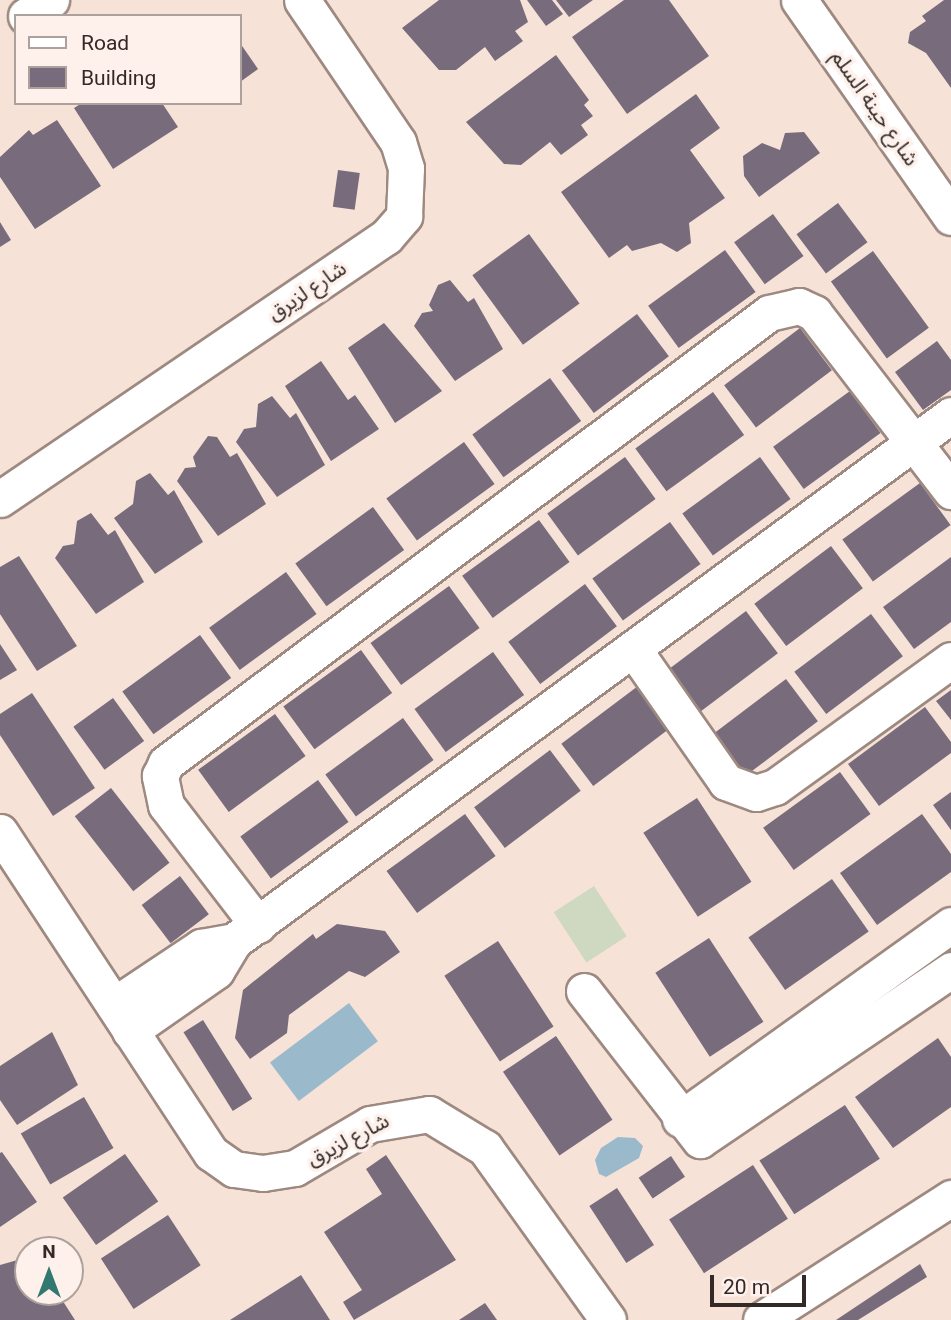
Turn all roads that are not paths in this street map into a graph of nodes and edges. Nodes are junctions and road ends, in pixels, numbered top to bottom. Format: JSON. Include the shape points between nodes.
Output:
{"nodes":[{"id":1,"x":51,"y":0,"type":"edge"},
{"id":2,"x":302,"y":0,"type":"edge"},
{"id":3,"x":799,"y":0,"type":"edge"},
{"id":4,"x":29,"y":14,"type":"edge"},
{"id":5,"x":951,"y":217,"type":"edge"},
{"id":6,"x":951,"y":415,"type":"edge"},
{"id":7,"x":915,"y":442,"type":"junction"},
{"id":8,"x":951,"y":491,"type":"edge"},
{"id":9,"x":0,"y":499,"type":"edge"},
{"id":10,"x":634,"y":650,"type":"junction"},
{"id":11,"x":951,"y":660,"type":"edge"},
{"id":12,"x":0,"y":832,"type":"edge"},
{"id":13,"x":951,"y":925,"type":"edge"},
{"id":14,"x":246,"y":933,"type":"junction"},
{"id":15,"x":951,"y":970,"type":"edge"},
{"id":16,"x":584,"y":991,"type":"dead end"},
{"id":17,"x":122,"y":1018,"type":"junction"},
{"id":18,"x":690,"y":1130,"type":"junction"},
{"id":19,"x":951,"y":1198,"type":"edge"},
{"id":20,"x":608,"y":1320,"type":"edge"},
{"id":21,"x":761,"y":1320,"type":"edge"}],
"edges":[{"from":1,"to":4,"type":"street"},
{"from":2,"to":9,"type":"street","name":"شارع لزيرق","via":[[398,142],[406,168],[404,216],[386,237]]},
{"from":3,"to":5,"type":"street","name":"شارع حينة السلم"},
{"from":6,"to":7,"type":"street"},
{"from":7,"to":8,"type":"street"},
{"from":7,"to":10,"type":"street"},
{"from":7,"to":14,"type":"street","via":[[814,313],[799,306],[769,313],[166,763],[160,776],[166,805]]},
{"from":10,"to":11,"type":"street","via":[[726,782],[756,793],[775,787]]},
{"from":10,"to":14,"type":"street"},
{"from":12,"to":17,"type":"street","name":"شارع لزيرق"},
{"from":13,"to":18,"type":"street"},
{"from":14,"to":17,"type":"street","via":[[216,971]]},
{"from":15,"to":18,"type":"street"},
{"from":16,"to":18,"type":"street"},
{"from":17,"to":20,"type":"street","name":"شارع لزيرق","via":[[211,1153],[234,1169],[263,1173],[295,1168],[397,1115],[429,1114],[461,1128],[485,1148]]},
{"from":19,"to":21,"type":"street"}]}
